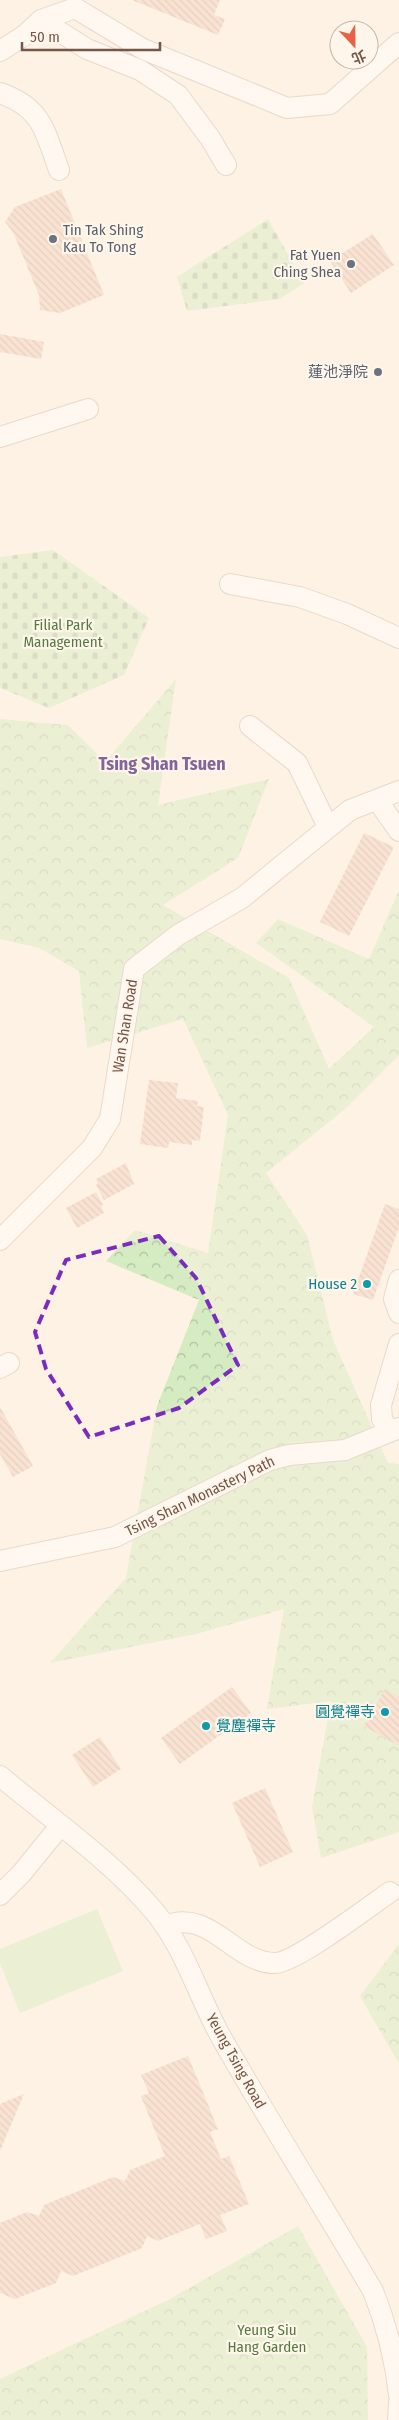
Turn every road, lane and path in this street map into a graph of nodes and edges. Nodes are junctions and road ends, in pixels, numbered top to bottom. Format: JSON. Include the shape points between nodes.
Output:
{"nodes":[{"id":1,"x":41,"y":20,"type":"junction"},
{"id":2,"x":399,"y":43,"type":"edge"},
{"id":3,"x":0,"y":52,"type":"edge"},
{"id":4,"x":0,"y":93,"type":"edge"},
{"id":5,"x":226,"y":165,"type":"dead end"},
{"id":6,"x":59,"y":170,"type":"dead end"},
{"id":7,"x":88,"y":409,"type":"dead end"},
{"id":8,"x":0,"y":437,"type":"edge"},
{"id":9,"x":230,"y":584,"type":"dead end"},
{"id":10,"x":399,"y":638,"type":"edge"},
{"id":11,"x":250,"y":726,"type":"dead end"},
{"id":12,"x":399,"y":792,"type":"edge"},
{"id":13,"x":377,"y":800,"type":"junction"},
{"id":14,"x":328,"y":828,"type":"junction"},
{"id":15,"x":399,"y":831,"type":"edge"},
{"id":16,"x":0,"y":1240,"type":"edge"},
{"id":17,"x":399,"y":1280,"type":"edge"},
{"id":18,"x":399,"y":1313,"type":"edge"},
{"id":19,"x":399,"y":1344,"type":"edge"},
{"id":20,"x":394,"y":1430,"type":"edge"},
{"id":21,"x":0,"y":1561,"type":"edge"},
{"id":22,"x":0,"y":1776,"type":"edge"},
{"id":23,"x":60,"y":1826,"type":"junction"},
{"id":24,"x":390,"y":1892,"type":"dead end"},
{"id":25,"x":0,"y":1895,"type":"edge"},
{"id":26,"x":165,"y":1926,"type":"junction"},
{"id":27,"x":399,"y":2395,"type":"edge"},
{"id":28,"x":399,"y":2403,"type":"edge"},
{"id":29,"x":398,"y":2420,"type":"edge"}],
"edges":[{"from":1,"to":2,"type":"street","via":[[75,8],[143,49],[287,108],[330,104]]},
{"from":1,"to":3,"type":"street"},
{"from":1,"to":5,"type":"street","via":[[86,49],[140,70],[178,95]]},
{"from":4,"to":6,"type":"street","via":[[16,99],[41,120]]},
{"from":7,"to":8,"type":"street"},
{"from":9,"to":10,"type":"street","via":[[300,598]]},
{"from":11,"to":14,"type":"street","via":[[297,763]]},
{"from":12,"to":13,"type":"street","name":"Wan Shan Road"},
{"from":13,"to":14,"type":"street","name":"Wan Shan Road","via":[[350,810]]},
{"from":13,"to":15,"type":"street"},
{"from":14,"to":16,"type":"street","name":"Wan Shan Road","via":[[242,898],[178,935],[134,969],[110,1119],[92,1148]]},
{"from":17,"to":18,"type":"street","via":[[394,1299]]},
{"from":19,"to":20,"type":"street","via":[[381,1405],[382,1418]]},
{"from":20,"to":21,"type":"street","name":"Tsing Shan Monastery Path","via":[[345,1450],[270,1460],[115,1537]]},
{"from":22,"to":23,"type":"street","name":"Yeung Tsing Road"},
{"from":23,"to":25,"type":"street","via":[[42,1851]]},
{"from":23,"to":26,"type":"street","name":"Yeung Tsing Road","via":[[128,1883]]},
{"from":24,"to":26,"type":"street","via":[[298,1954],[278,1963],[257,1961],[195,1923],[176,1921]]},
{"from":26,"to":27,"type":"street","name":"Yeung Tsing Road","via":[[215,2027],[373,2291],[395,2360]]},
{"from":28,"to":29,"type":"street"}]}
